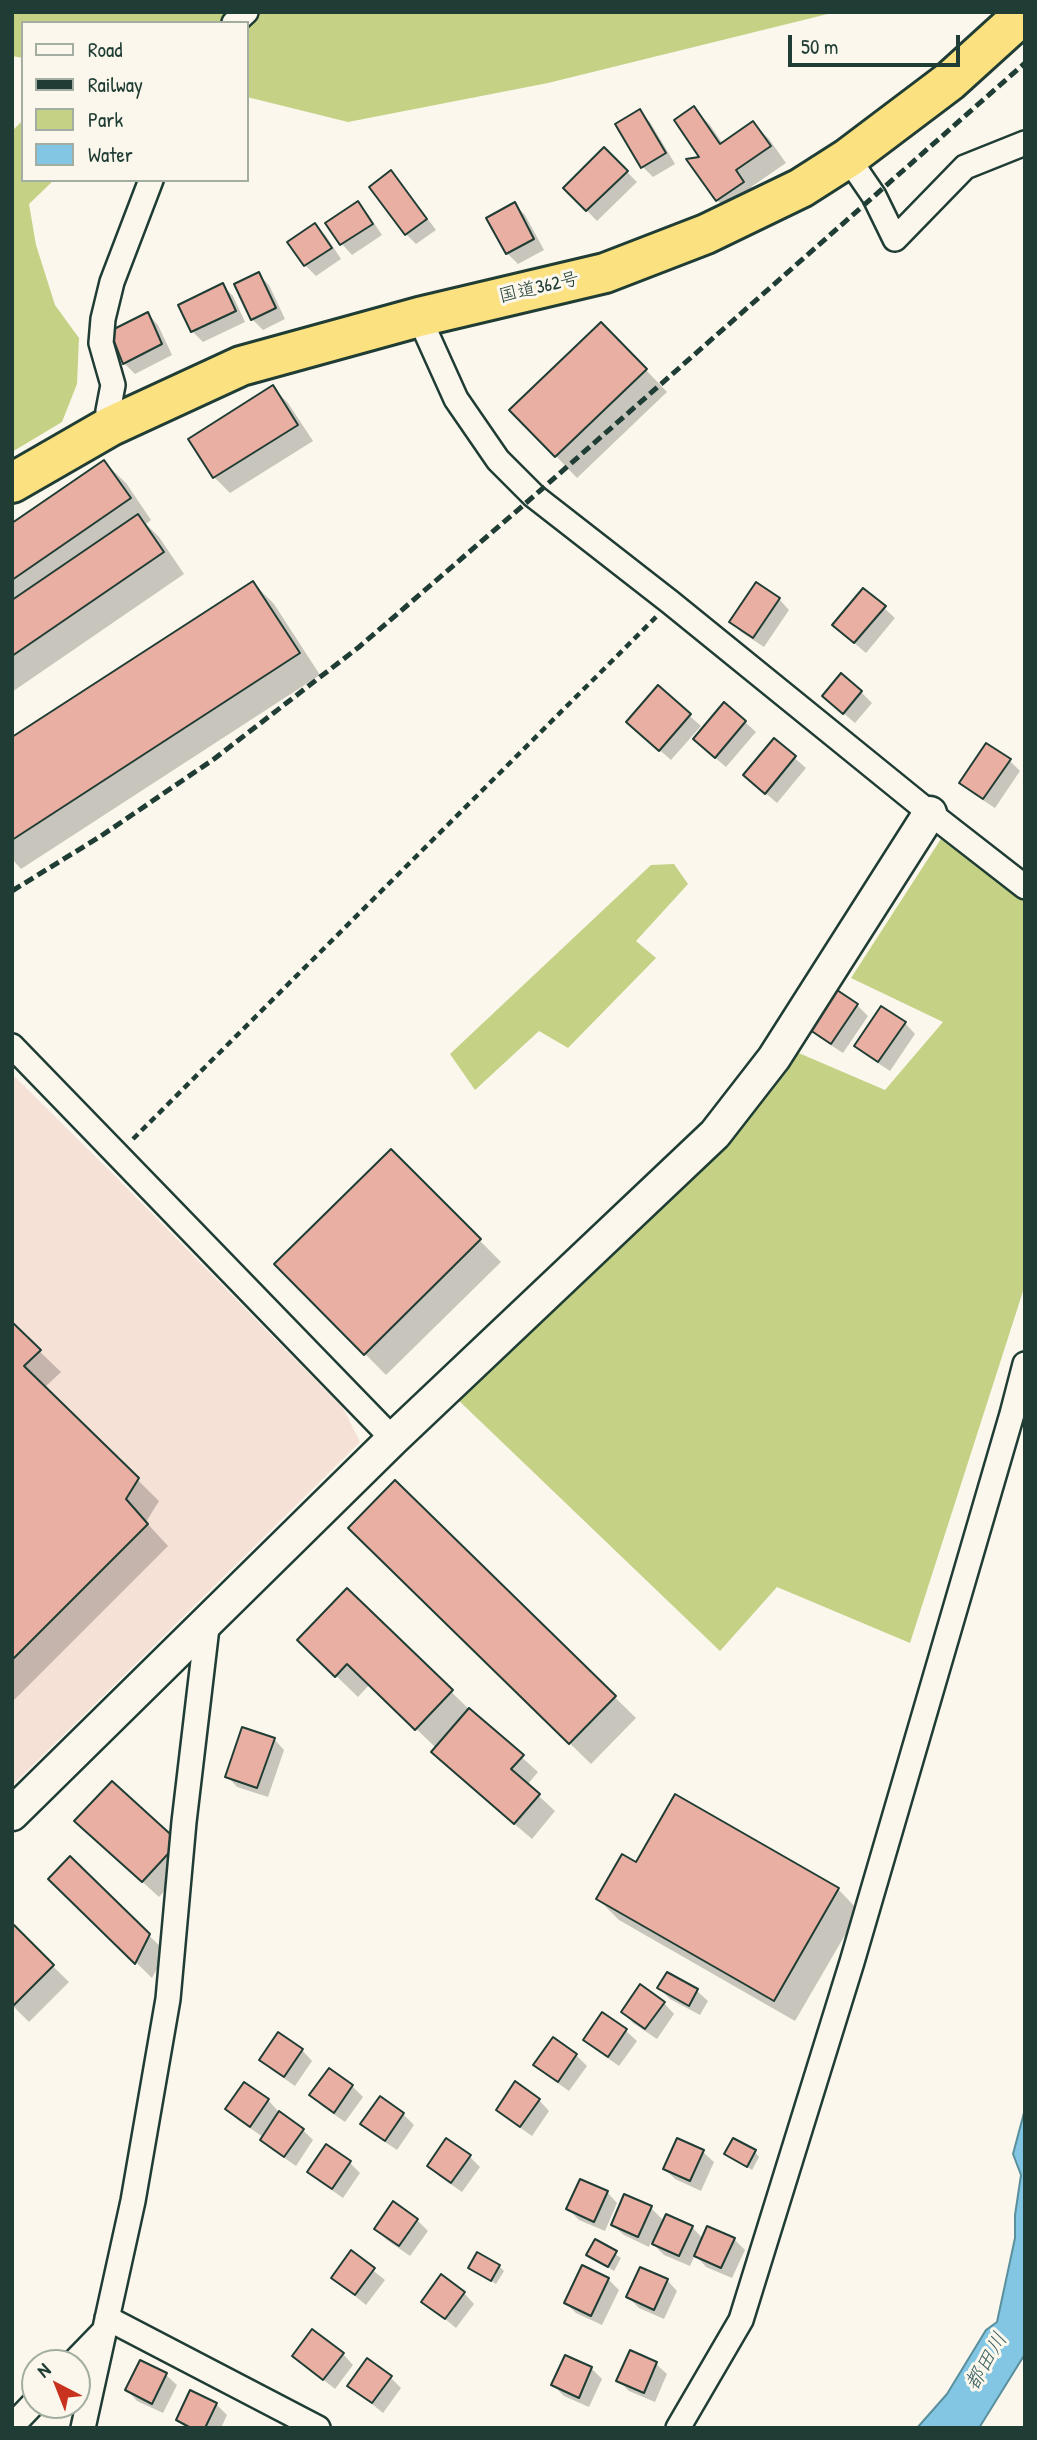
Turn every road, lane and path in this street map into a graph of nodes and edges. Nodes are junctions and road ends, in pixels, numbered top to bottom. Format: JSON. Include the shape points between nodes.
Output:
{"nodes":[{"id":1,"x":1025,"y":13,"type":"edge"},
{"id":2,"x":1025,"y":143,"type":"edge"},
{"id":3,"x":848,"y":158,"type":"junction"},
{"id":4,"x":150,"y":182,"type":"edge"},
{"id":5,"x":419,"y":317,"type":"junction"},
{"id":6,"x":111,"y":426,"type":"junction"},
{"id":7,"x":12,"y":483,"type":"edge"},
{"id":8,"x":670,"y":602,"type":"junction"},
{"id":9,"x":930,"y":814,"type":"junction"},
{"id":10,"x":1025,"y":887,"type":"edge"},
{"id":11,"x":12,"y":1046,"type":"edge"},
{"id":12,"x":117,"y":1154,"type":"junction"},
{"id":13,"x":1025,"y":1364,"type":"edge"},
{"id":14,"x":393,"y":1439,"type":"junction"},
{"id":15,"x":208,"y":1619,"type":"junction"},
{"id":16,"x":12,"y":1814,"type":"edge"},
{"id":17,"x":106,"y":2324,"type":"junction"},
{"id":18,"x":85,"y":2349,"type":"edge"},
{"id":19,"x":83,"y":2428,"type":"edge"},
{"id":20,"x":318,"y":2428,"type":"edge"},
{"id":21,"x":678,"y":2428,"type":"edge"}],
"edges":[{"from":1,"to":3,"type":"highway","name":"国道362号","via":[[950,80]]},
{"from":2,"to":3,"type":"street","via":[[965,167],[895,239]]},
{"from":3,"to":5,"type":"highway","name":"国道362号","via":[[800,188],[706,234],[605,273]]},
{"from":4,"to":6,"type":"street","via":[[112,282],[103,319],[101,343],[113,385],[108,411]]},
{"from":5,"to":6,"type":"highway","name":"国道362号","via":[[241,366]]},
{"from":5,"to":8,"type":"street","via":[[456,399],[498,460],[534,496]]},
{"from":6,"to":7,"type":"highway","name":"国道362号"},
{"from":8,"to":9,"type":"street"},
{"from":8,"to":12,"type":"path"},
{"from":9,"to":10,"type":"street"},
{"from":9,"to":14,"type":"street","via":[[774,1058],[715,1134]]},
{"from":11,"to":12,"type":"street"},
{"from":12,"to":14,"type":"street"},
{"from":13,"to":21,"type":"street","via":[[852,1962],[741,2320]]},
{"from":14,"to":15,"type":"street"},
{"from":15,"to":16,"type":"street"},
{"from":15,"to":17,"type":"street","via":[[168,1998],[133,2201]]},
{"from":17,"to":18,"type":"street"},
{"from":17,"to":19,"type":"street"},
{"from":17,"to":20,"type":"street"}]}
